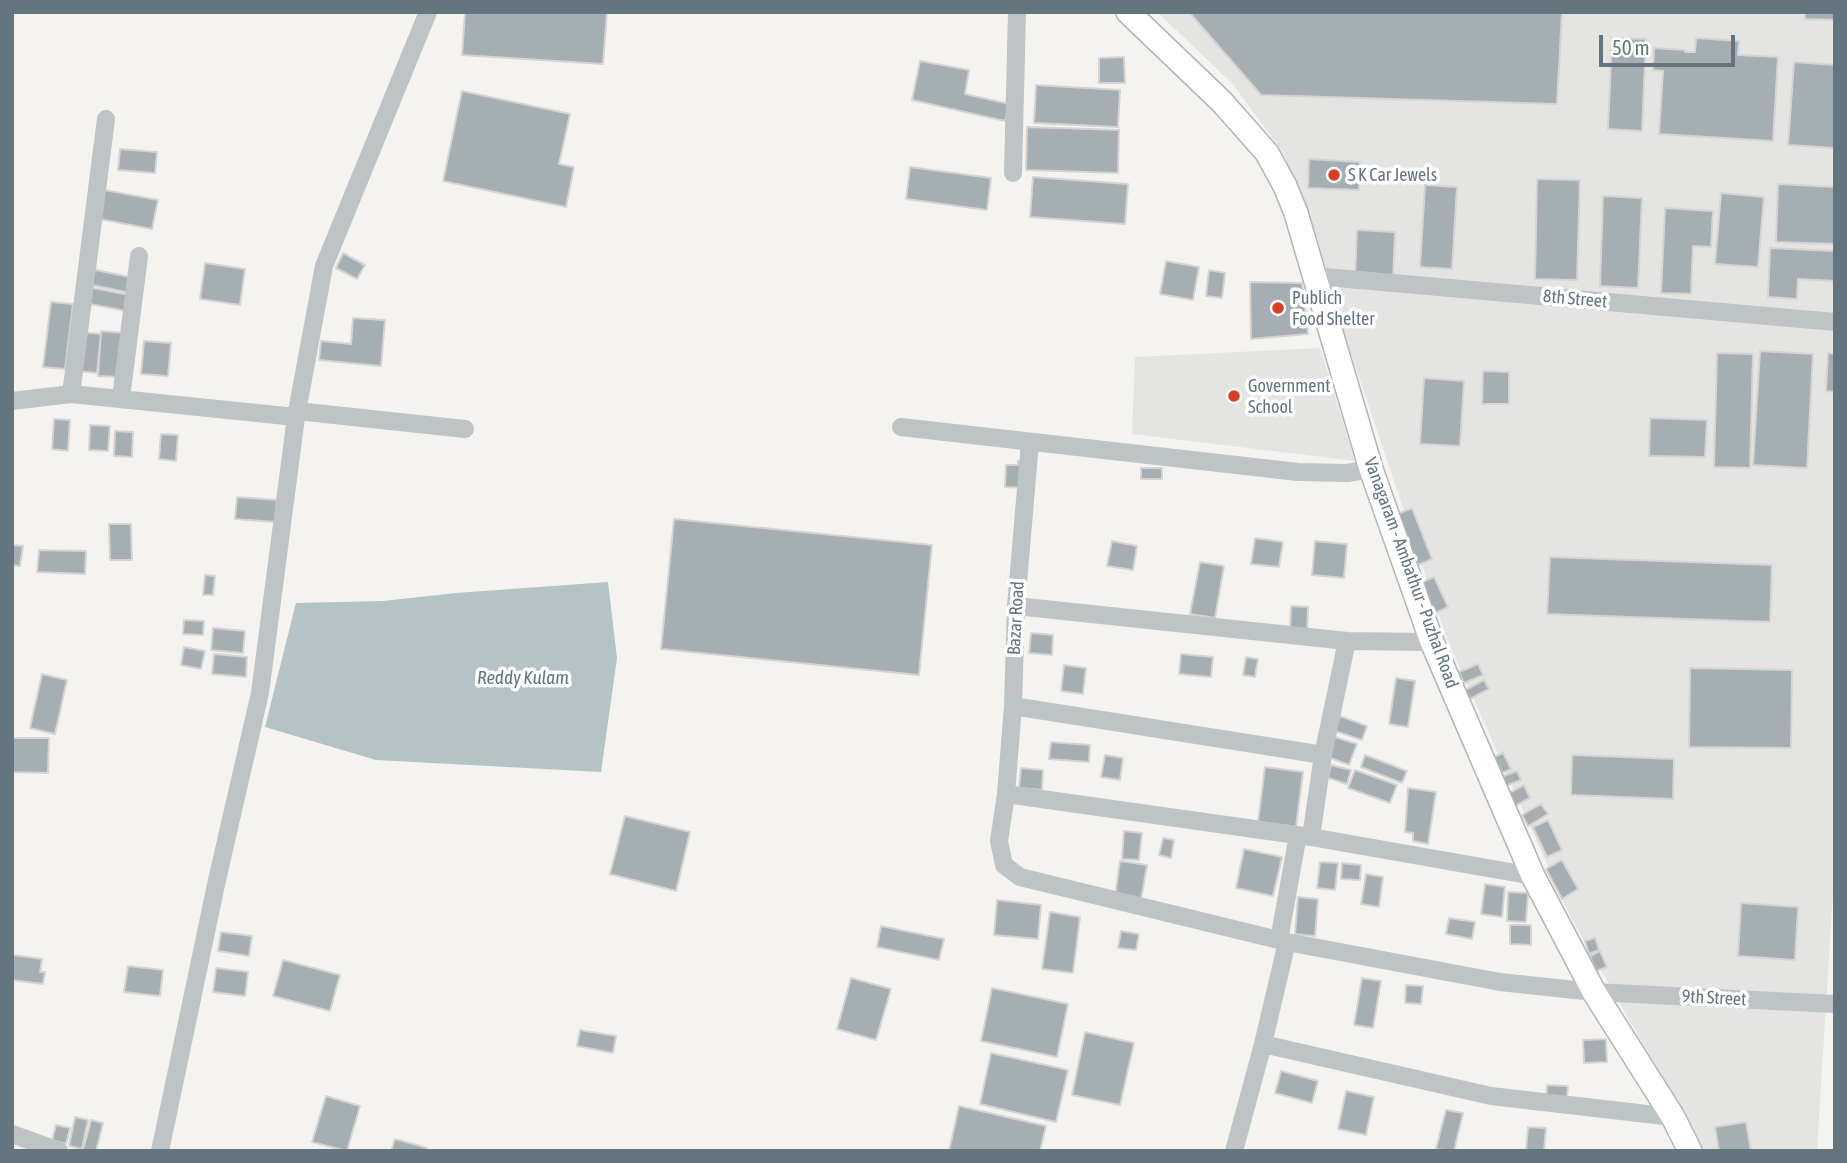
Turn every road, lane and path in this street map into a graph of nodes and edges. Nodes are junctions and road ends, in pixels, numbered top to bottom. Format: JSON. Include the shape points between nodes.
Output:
{"nodes":[{"id":1,"x":428,"y":12,"type":"edge"},
{"id":2,"x":1017,"y":12,"type":"edge"},
{"id":3,"x":1128,"y":12,"type":"edge"},
{"id":4,"x":106,"y":120,"type":"dead end"},
{"id":5,"x":1013,"y":173,"type":"dead end"},
{"id":6,"x":139,"y":256,"type":"dead end"},
{"id":7,"x":1314,"y":276,"type":"junction"},
{"id":8,"x":1835,"y":322,"type":"edge"},
{"id":9,"x":71,"y":394,"type":"junction"},
{"id":10,"x":121,"y":398,"type":"junction"},
{"id":11,"x":12,"y":401,"type":"edge"},
{"id":12,"x":296,"y":414,"type":"junction"},
{"id":13,"x":901,"y":427,"type":"dead end"},
{"id":14,"x":465,"y":429,"type":"dead end"},
{"id":15,"x":1030,"y":442,"type":"junction"},
{"id":16,"x":1371,"y":469,"type":"junction"},
{"id":17,"x":1016,"y":606,"type":"junction"},
{"id":18,"x":1348,"y":641,"type":"junction"},
{"id":19,"x":1432,"y":642,"type":"junction"},
{"id":20,"x":1013,"y":706,"type":"junction"},
{"id":21,"x":1323,"y":755,"type":"junction"},
{"id":22,"x":1006,"y":794,"type":"junction"},
{"id":23,"x":1305,"y":836,"type":"junction"},
{"id":24,"x":1534,"y":876,"type":"junction"},
{"id":25,"x":1283,"y":941,"type":"junction"},
{"id":26,"x":1594,"y":992,"type":"junction"},
{"id":27,"x":1835,"y":1004,"type":"edge"},
{"id":28,"x":1263,"y":1044,"type":"junction"},
{"id":29,"x":1673,"y":1117,"type":"junction"},
{"id":30,"x":12,"y":1134,"type":"edge"},
{"id":31,"x":59,"y":1151,"type":"edge"},
{"id":32,"x":160,"y":1151,"type":"edge"},
{"id":33,"x":1234,"y":1151,"type":"edge"},
{"id":34,"x":1690,"y":1151,"type":"edge"}],
"edges":[{"from":1,"to":12,"type":"street","via":[[324,266]]},
{"from":2,"to":5,"type":"street"},
{"from":3,"to":7,"type":"main road","name":"Vanagaram - Ambathur - Puzhal Road","via":[[1222,102],[1267,153],[1296,213]]},
{"from":4,"to":9,"type":"street"},
{"from":6,"to":10,"type":"street"},
{"from":7,"to":8,"type":"street","name":"8th Street"},
{"from":7,"to":16,"type":"main road","name":"Vanagaram - Ambathur - Puzhal Road"},
{"from":9,"to":10,"type":"street"},
{"from":9,"to":11,"type":"street"},
{"from":10,"to":12,"type":"street"},
{"from":12,"to":14,"type":"street"},
{"from":12,"to":32,"type":"street","via":[[260,693]]},
{"from":13,"to":15,"type":"street"},
{"from":15,"to":16,"type":"street","via":[[1298,472]]},
{"from":15,"to":17,"type":"street","name":"Bazar Road"},
{"from":16,"to":19,"type":"main road","name":"Vanagaram - Ambathur - Puzhal Road"},
{"from":17,"to":18,"type":"street"},
{"from":17,"to":20,"type":"street","name":"Bazar Road"},
{"from":18,"to":19,"type":"street"},
{"from":18,"to":21,"type":"street"},
{"from":19,"to":24,"type":"main road","name":"Vanagaram - Ambathur - Puzhal Road"},
{"from":20,"to":21,"type":"street"},
{"from":20,"to":22,"type":"street","name":"Bazar Road"},
{"from":21,"to":23,"type":"street"},
{"from":22,"to":23,"type":"street"},
{"from":22,"to":25,"type":"street","name":"Bazar Road","via":[[999,841],[1004,864],[1020,877]]},
{"from":23,"to":24,"type":"street"},
{"from":23,"to":25,"type":"street"},
{"from":24,"to":26,"type":"main road","name":"Vanagaram - Ambathur - Puzhal Road"},
{"from":25,"to":26,"type":"street","name":"9th Street","via":[[1500,982]]},
{"from":25,"to":28,"type":"street"},
{"from":26,"to":27,"type":"street","name":"9th Street"},
{"from":26,"to":29,"type":"main road","name":"Vanagaram - Ambathur - Puzhal Road"},
{"from":28,"to":29,"type":"street","via":[[1491,1097]]},
{"from":28,"to":33,"type":"street"},
{"from":29,"to":34,"type":"main road","name":"Vanagaram - Ambathur - Puzhal Road"},
{"from":30,"to":31,"type":"street"}]}
